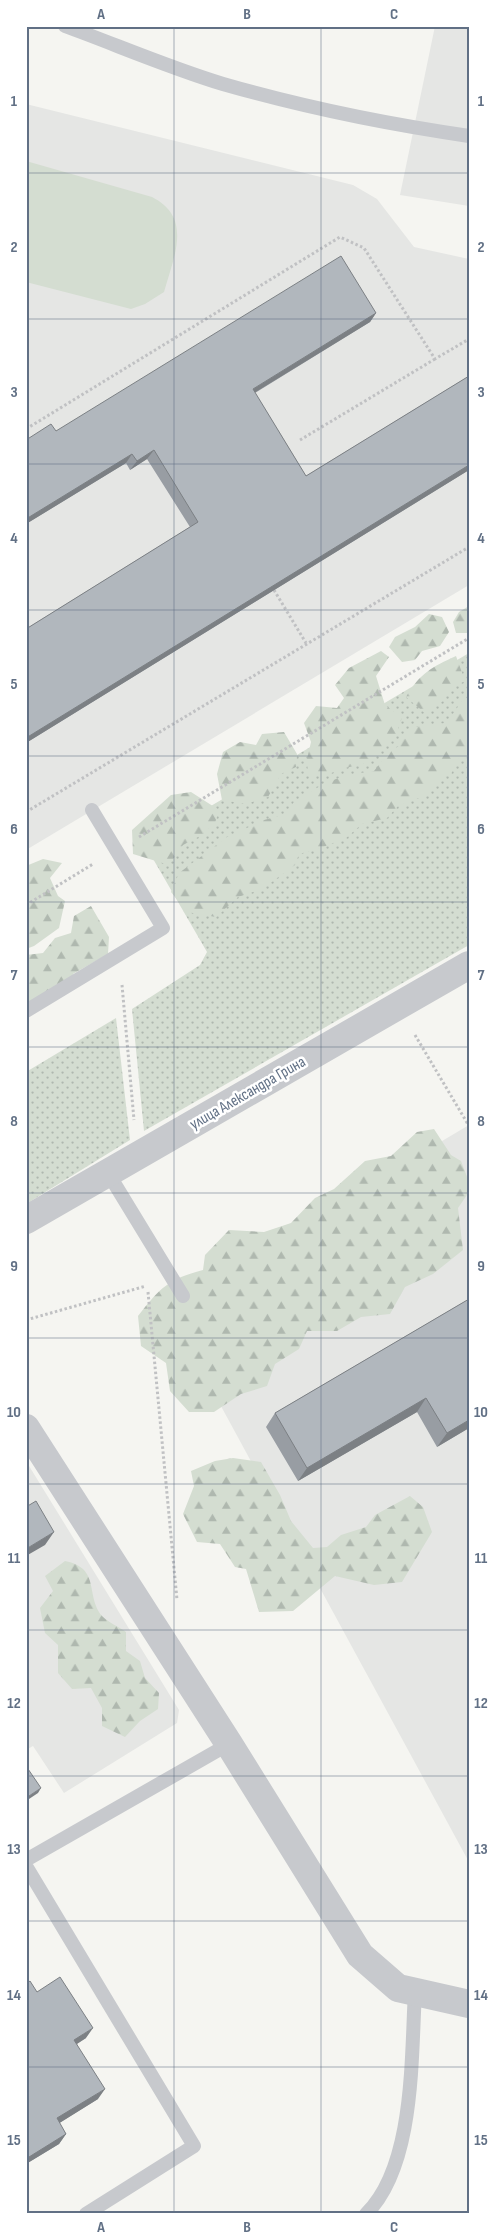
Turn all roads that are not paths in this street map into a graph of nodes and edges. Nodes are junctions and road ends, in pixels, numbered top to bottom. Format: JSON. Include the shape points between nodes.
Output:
{"nodes":[{"id":1,"x":65,"y":26,"type":"edge"},
{"id":2,"x":469,"y":136,"type":"edge"},
{"id":3,"x":92,"y":810,"type":"dead end"},
{"id":4,"x":469,"y":965,"type":"edge"},
{"id":5,"x":26,"y":1010,"type":"edge"},
{"id":6,"x":108,"y":1172,"type":"junction"},
{"id":7,"x":26,"y":1220,"type":"edge"},
{"id":8,"x":183,"y":1296,"type":"dead end"},
{"id":9,"x":26,"y":1428,"type":"edge"},
{"id":10,"x":229,"y":1744,"type":"junction"},
{"id":11,"x":26,"y":1860,"type":"edge"},
{"id":12,"x":26,"y":1866,"type":"edge"},
{"id":13,"x":416,"y":1992,"type":"junction"},
{"id":14,"x":469,"y":2004,"type":"edge"},
{"id":15,"x":86,"y":2214,"type":"edge"},
{"id":16,"x":366,"y":2214,"type":"edge"}],
"edges":[{"from":1,"to":2,"type":"lane","via":[[221,83],[326,111]]},
{"from":3,"to":5,"type":"lane","via":[[163,928]]},
{"from":4,"to":6,"type":"street","name":"улица Александра Грина"},
{"from":6,"to":7,"type":"street","name":"улица Александра Грина"},
{"from":6,"to":8,"type":"lane"},
{"from":9,"to":10,"type":"street"},
{"from":10,"to":11,"type":"lane"},
{"from":10,"to":13,"type":"street","via":[[360,1955],[398,1988]]},
{"from":12,"to":15,"type":"lane","via":[[194,2146]]},
{"from":13,"to":14,"type":"street"},
{"from":13,"to":16,"type":"lane","via":[[406,2121],[399,2157],[376,2205]]}]}
